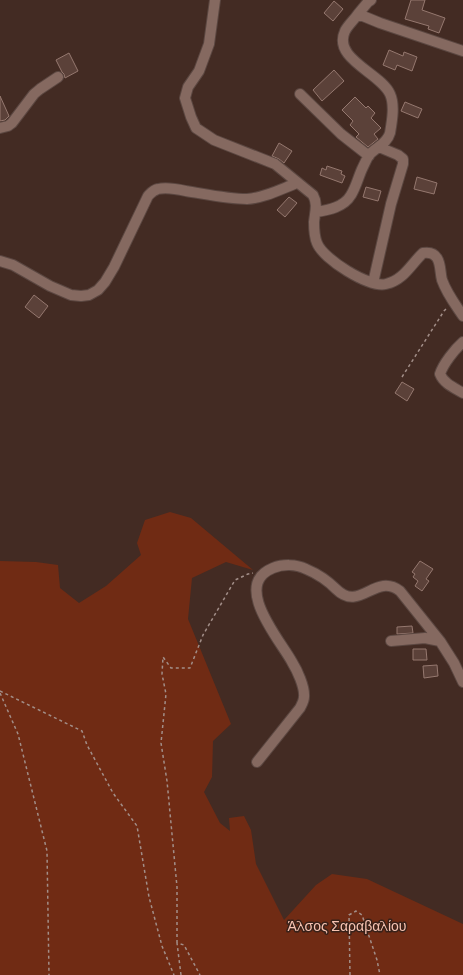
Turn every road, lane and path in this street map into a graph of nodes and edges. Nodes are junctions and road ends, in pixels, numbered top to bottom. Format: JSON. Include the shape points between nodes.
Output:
{"nodes":[{"id":1,"x":215,"y":0,"type":"edge"},
{"id":2,"x":371,"y":0,"type":"edge"},
{"id":3,"x":361,"y":7,"type":"edge"},
{"id":4,"x":463,"y":51,"type":"edge"},
{"id":5,"x":58,"y":77,"type":"dead end"},
{"id":6,"x":300,"y":94,"type":"dead end"},
{"id":7,"x":0,"y":128,"type":"edge"},
{"id":8,"x":379,"y":147,"type":"junction"},
{"id":9,"x":369,"y":156,"type":"junction"},
{"id":10,"x":297,"y":183,"type":"junction"},
{"id":11,"x":316,"y":212,"type":"junction"},
{"id":12,"x":0,"y":261,"type":"edge"},
{"id":13,"x":373,"y":284,"type":"junction"},
{"id":14,"x":453,"y":302,"type":"junction"},
{"id":15,"x":463,"y":316,"type":"edge"},
{"id":16,"x":463,"y":342,"type":"edge"},
{"id":17,"x":402,"y":377,"type":"dead end"},
{"id":18,"x":463,"y":393,"type":"edge"},
{"id":19,"x":256,"y":572,"type":"dead end"},
{"id":20,"x":391,"y":641,"type":"dead end"},
{"id":21,"x":440,"y":641,"type":"junction"},
{"id":22,"x":463,"y":682,"type":"edge"},
{"id":23,"x":0,"y":692,"type":"edge"},
{"id":24,"x":257,"y":762,"type":"dead end"},
{"id":25,"x":177,"y":943,"type":"junction"},
{"id":26,"x":49,"y":975,"type":"edge"},
{"id":27,"x":174,"y":975,"type":"edge"},
{"id":28,"x":181,"y":975,"type":"edge"},
{"id":29,"x":200,"y":975,"type":"edge"},
{"id":30,"x":350,"y":975,"type":"edge"},
{"id":31,"x":380,"y":975,"type":"edge"}],
"edges":[{"from":1,"to":10,"type":"street","via":[[209,44],[185,98],[191,117],[196,128],[214,140],[275,164]]},
{"from":2,"to":3,"type":"street"},
{"from":3,"to":4,"type":"street","via":[[380,23]]},
{"from":3,"to":8,"type":"street","via":[[347,27],[343,41],[352,58],[384,84],[390,93],[393,103],[389,136]]},
{"from":5,"to":7,"type":"street","via":[[34,94],[12,123]]},
{"from":6,"to":9,"type":"street","via":[[341,134]]},
{"from":8,"to":9,"type":"street"},
{"from":8,"to":13,"type":"street","via":[[398,155],[403,159],[403,164]]},
{"from":9,"to":11,"type":"street","via":[[348,200],[338,206]]},
{"from":10,"to":11,"type":"street","via":[[313,195]]},
{"from":10,"to":12,"type":"street","via":[[257,198],[247,199],[176,189],[152,191],[105,282],[89,295],[70,295]]},
{"from":11,"to":13,"type":"street","via":[[314,229],[321,250],[336,263]]},
{"from":13,"to":14,"type":"street","via":[[386,284],[403,276],[423,253],[432,253],[439,261],[445,287]]},
{"from":14,"to":15,"type":"street"},
{"from":14,"to":17,"type":"path","via":[[444,311]]},
{"from":16,"to":18,"type":"street","via":[[444,365],[440,374],[444,380]]},
{"from":19,"to":25,"type":"path","via":[[235,580],[203,635],[190,668],[171,668],[163,657],[162,674],[166,694],[160,743],[167,781],[176,879]]},
{"from":20,"to":21,"type":"street","via":[[425,638]]},
{"from":21,"to":22,"type":"street"},
{"from":21,"to":24,"type":"street","via":[[395,587],[380,586],[359,595],[346,597],[327,580],[303,567],[290,565],[270,569],[258,583],[258,603],[266,621],[293,662],[304,696],[300,708]]},
{"from":23,"to":26,"type":"path","via":[[18,734],[47,851]]},
{"from":23,"to":27,"type":"path","via":[[82,731],[86,745],[113,793],[137,826],[149,897],[162,946]]},
{"from":25,"to":28,"type":"path"},
{"from":25,"to":29,"type":"path","via":[[184,945]]},
{"from":30,"to":31,"type":"path","via":[[349,915],[356,911],[362,915]]}]}
